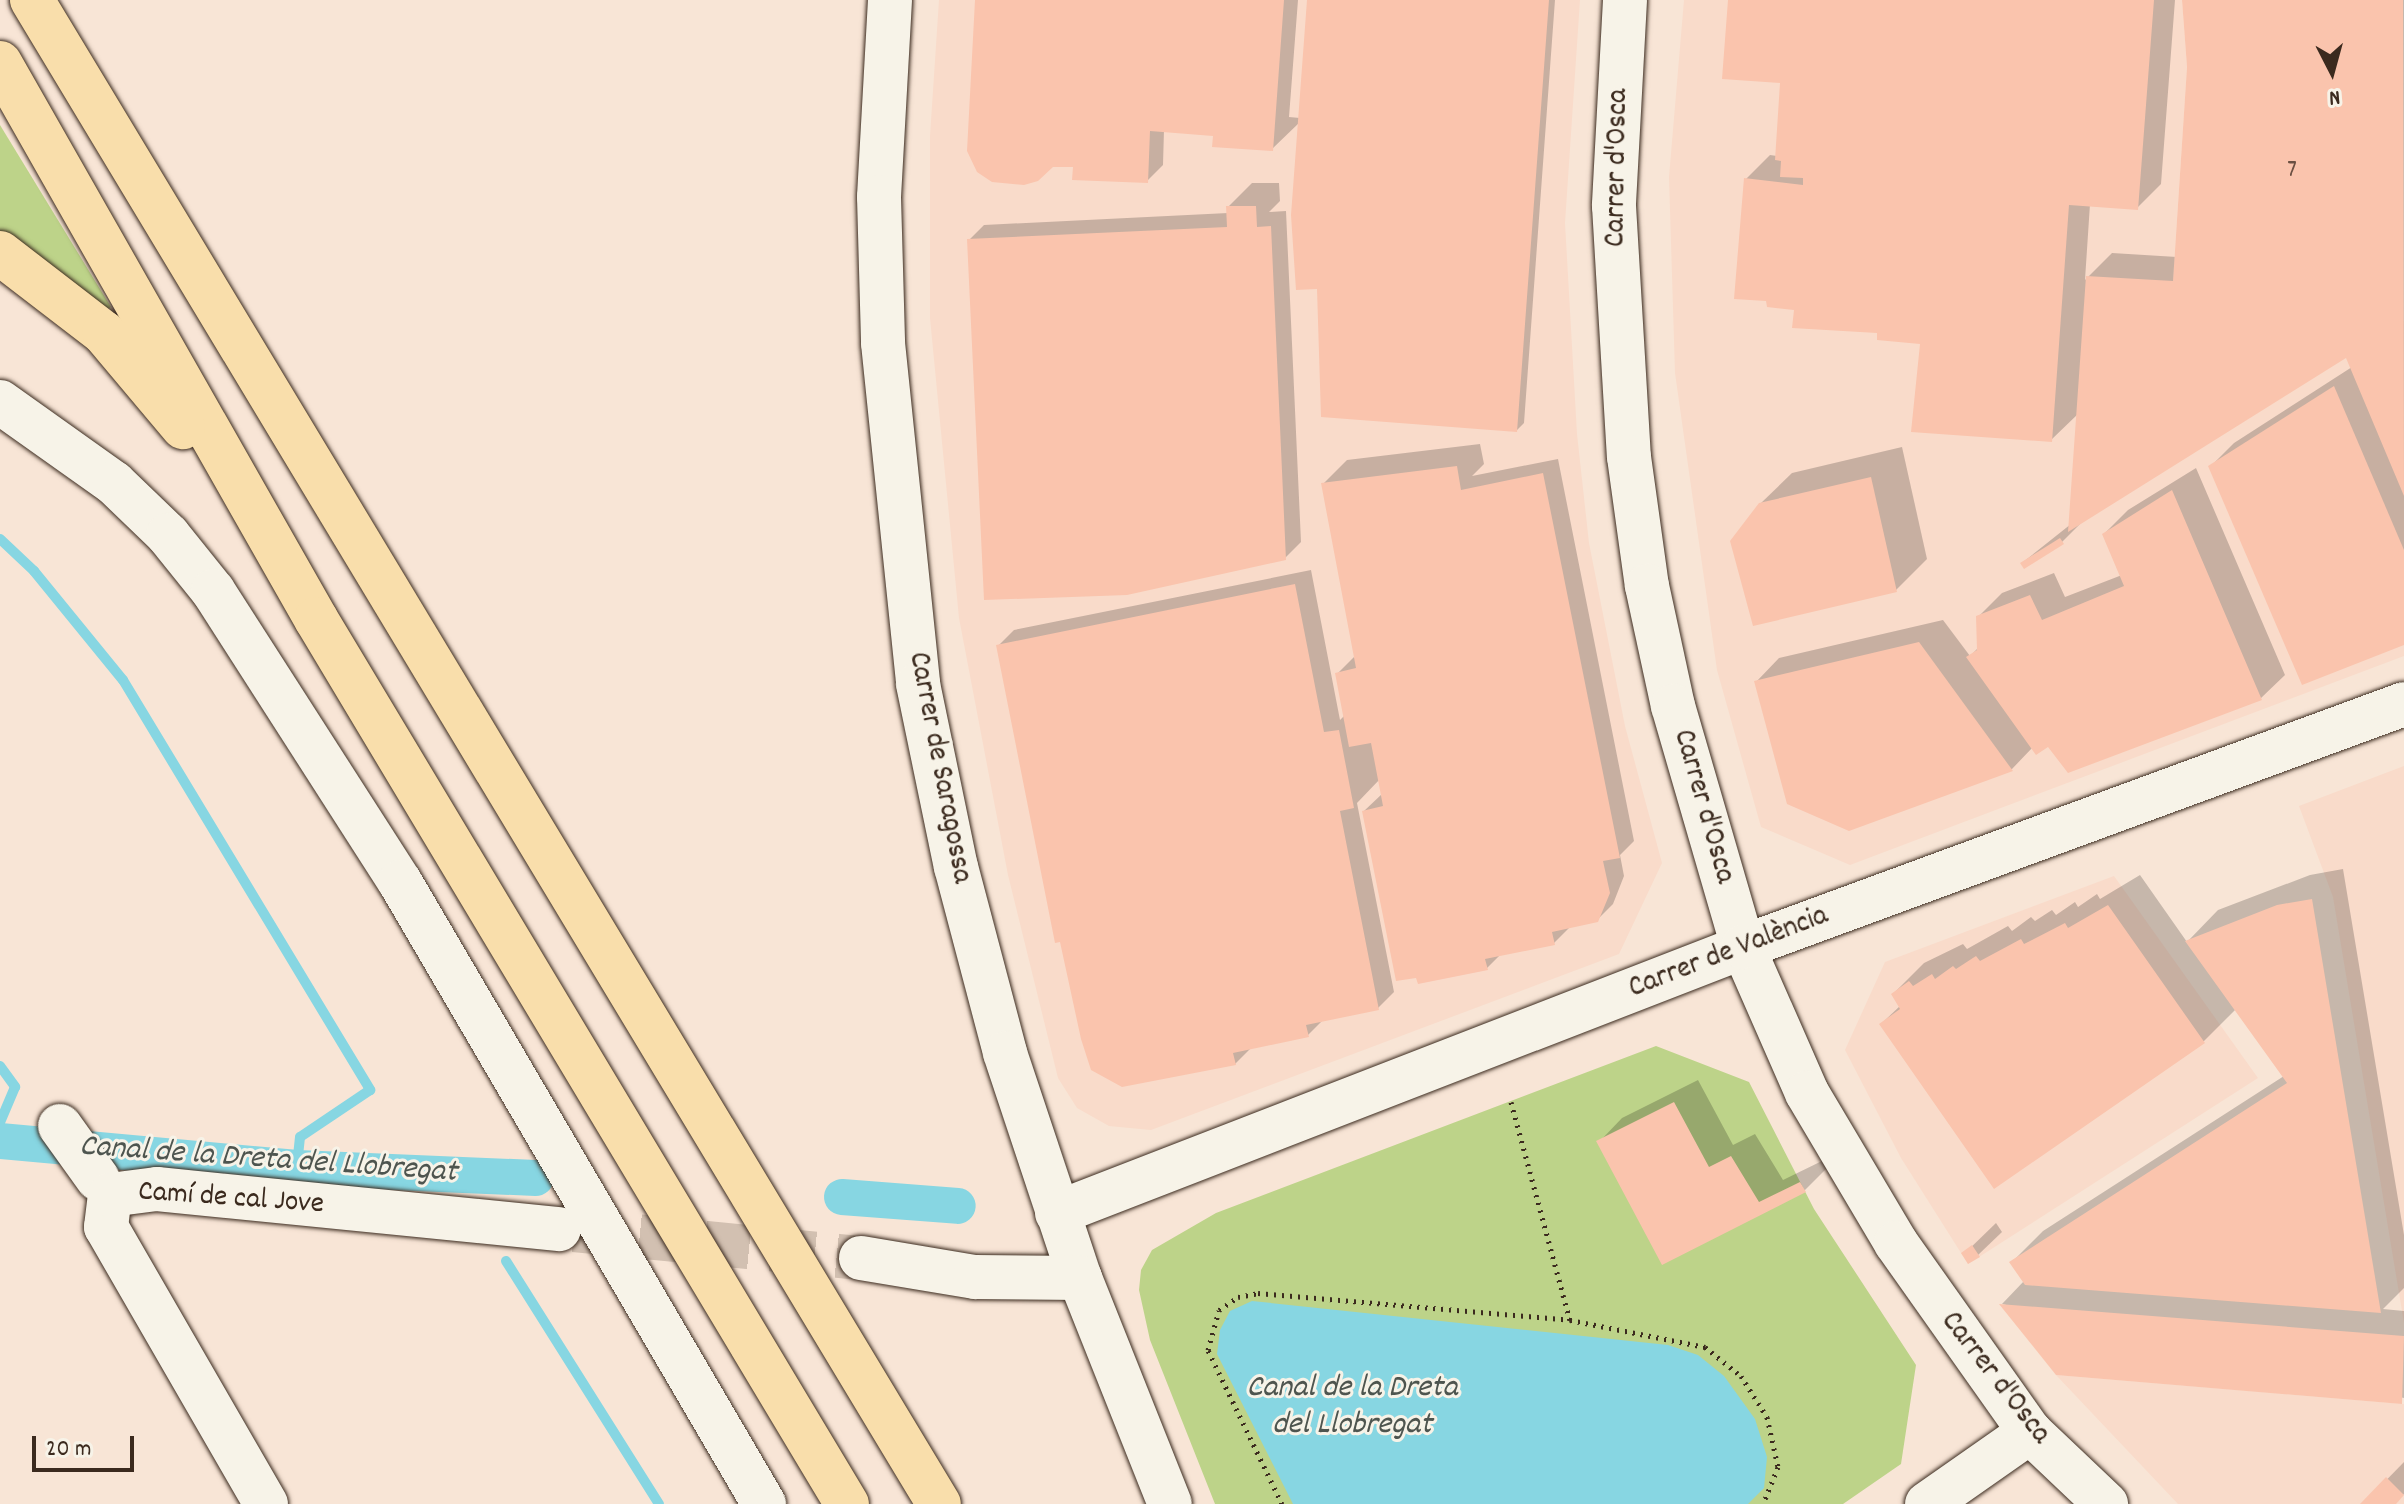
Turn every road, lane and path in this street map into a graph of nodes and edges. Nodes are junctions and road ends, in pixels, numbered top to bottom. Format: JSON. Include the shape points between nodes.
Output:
{"nodes":[{"id":1,"x":32,"y":0,"type":"edge"},
{"id":2,"x":54,"y":0,"type":"edge"},
{"id":3,"x":890,"y":0,"type":"edge"},
{"id":4,"x":1625,"y":0,"type":"edge"},
{"id":5,"x":0,"y":63,"type":"edge"},
{"id":6,"x":165,"y":218,"type":"junction"},
{"id":7,"x":0,"y":253,"type":"edge"},
{"id":8,"x":0,"y":402,"type":"edge"},
{"id":9,"x":316,"y":619,"type":"junction"},
{"id":10,"x":2404,"y":704,"type":"edge"},
{"id":11,"x":1743,"y":947,"type":"junction"},
{"id":12,"x":1511,"y":1102,"type":"dead end"},
{"id":13,"x":60,"y":1126,"type":"dead end"},
{"id":14,"x":93,"y":1184,"type":"junction"},
{"id":15,"x":1057,"y":1213,"type":"junction"},
{"id":16,"x":559,"y":1229,"type":"tunnel mouth"},
{"id":17,"x":861,"y":1258,"type":"tunnel mouth"},
{"id":18,"x":1080,"y":1278,"type":"junction"},
{"id":19,"x":1570,"y":1320,"type":"junction"},
{"id":20,"x":2030,"y":1432,"type":"junction"},
{"id":21,"x":266,"y":1504,"type":"edge"},
{"id":22,"x":764,"y":1504,"type":"edge"},
{"id":23,"x":847,"y":1504,"type":"edge"},
{"id":24,"x":939,"y":1504,"type":"edge"},
{"id":25,"x":1170,"y":1504,"type":"edge"},
{"id":26,"x":1282,"y":1504,"type":"edge"},
{"id":27,"x":1763,"y":1504,"type":"edge"},
{"id":28,"x":1927,"y":1504,"type":"edge"},
{"id":29,"x":2106,"y":1504,"type":"edge"}],
"edges":[{"from":1,"to":6,"type":"highway"},
{"from":2,"to":6,"type":"highway"},
{"from":3,"to":15,"type":"street","name":"Carrer de Saragossa","via":[[879,197],[883,343],[918,684],[956,867],[1000,1037]]},
{"from":4,"to":11,"type":"street","name":"Carrer d'Osca","via":[[1614,206],[1629,457],[1647,586],[1673,706]]},
{"from":5,"to":9,"type":"highway"},
{"from":6,"to":24,"type":"highway","via":[[423,655]]},
{"from":7,"to":9,"type":"highway","via":[[104,333],[176,415],[234,507]]},
{"from":8,"to":22,"type":"street","via":[[114,483],[168,535],[213,591],[400,882]]},
{"from":9,"to":23,"type":"highway"},
{"from":10,"to":11,"type":"street","name":"Carrer de València"},
{"from":11,"to":15,"type":"street","name":"Carrer de València"},
{"from":11,"to":20,"type":"street","name":"Carrer d'Osca","via":[[1837,1149],[1947,1322]]},
{"from":12,"to":19,"type":"path"},
{"from":13,"to":14,"type":"street"},
{"from":14,"to":16,"type":"street","name":"Camí de cal Jove"},
{"from":14,"to":21,"type":"street","name":"Camí de cal Jove","via":[[106,1227]]},
{"from":15,"to":18,"type":"street","name":"Carrer de Saragossa"},
{"from":17,"to":18,"type":"street","via":[[975,1277]]},
{"from":18,"to":25,"type":"street","name":"Carrer de Saragossa"},
{"from":19,"to":26,"type":"path","via":[[1258,1293],[1238,1297],[1219,1310],[1208,1350]]},
{"from":19,"to":27,"type":"path","via":[[1705,1347],[1741,1376],[1767,1417],[1778,1467]]},
{"from":20,"to":28,"type":"street"},
{"from":20,"to":29,"type":"street","name":"Carrer d'Osca"}]}
